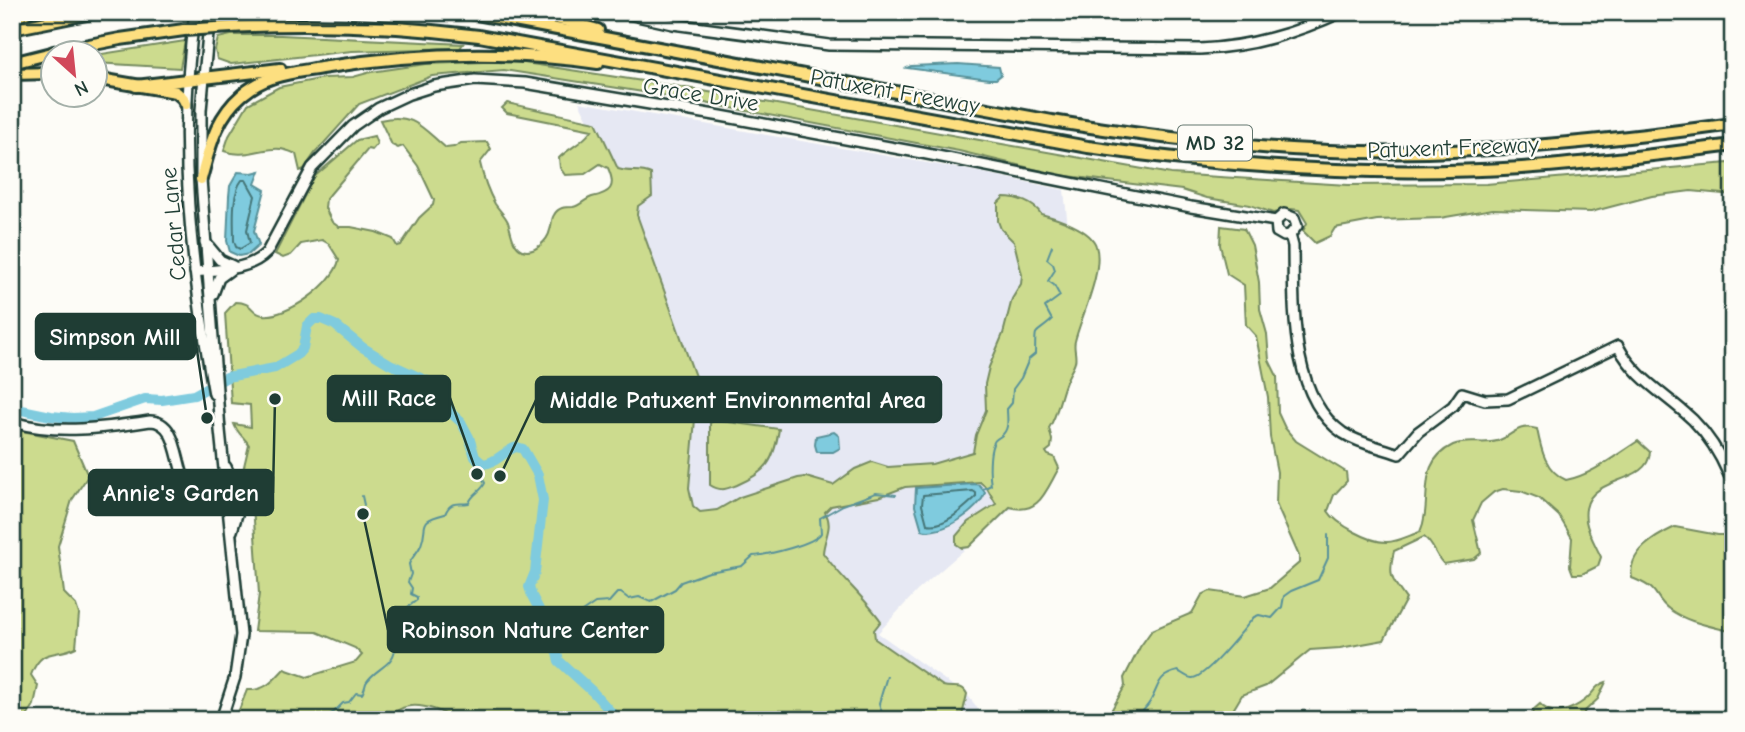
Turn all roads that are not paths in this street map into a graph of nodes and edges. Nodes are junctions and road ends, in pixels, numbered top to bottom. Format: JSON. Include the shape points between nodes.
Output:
{"nodes":[{"id":1,"x":28,"y":12,"type":"edge"},
{"id":2,"x":97,"y":12,"type":"edge"},
{"id":3,"x":195,"y":12,"type":"edge"},
{"id":4,"x":210,"y":12,"type":"edge"},
{"id":5,"x":465,"y":12,"type":"edge"},
{"id":6,"x":535,"y":12,"type":"edge"},
{"id":7,"x":619,"y":12,"type":"edge"},
{"id":8,"x":1342,"y":12,"type":"edge"},
{"id":9,"x":12,"y":18,"type":"edge"},
{"id":10,"x":12,"y":29,"type":"edge"},
{"id":11,"x":108,"y":42,"type":"edge"},
{"id":12,"x":703,"y":56,"type":"junction"},
{"id":13,"x":38,"y":57,"type":"edge"},
{"id":14,"x":12,"y":63,"type":"edge"},
{"id":15,"x":339,"y":65,"type":"junction"},
{"id":16,"x":38,"y":73,"type":"edge"},
{"id":17,"x":12,"y":74,"type":"edge"},
{"id":18,"x":202,"y":78,"type":"junction"},
{"id":19,"x":187,"y":80,"type":"junction"},
{"id":20,"x":108,"y":81,"type":"edge"},
{"id":21,"x":136,"y":86,"type":"junction"},
{"id":22,"x":805,"y":95,"type":"junction"},
{"id":23,"x":186,"y":104,"type":"junction"},
{"id":24,"x":1733,"y":124,"type":"edge"},
{"id":25,"x":1733,"y":145,"type":"edge"},
{"id":26,"x":201,"y":179,"type":"junction"},
{"id":27,"x":1276,"y":221,"type":"junction"},
{"id":28,"x":1290,"y":235,"type":"junction"},
{"id":29,"x":205,"y":241,"type":"junction"},
{"id":30,"x":238,"y":267,"type":"junction"},
{"id":31,"x":201,"y":271,"type":"junction"},
{"id":32,"x":210,"y":302,"type":"junction"},
{"id":33,"x":213,"y":365,"type":"junction"},
{"id":34,"x":12,"y":422,"type":"edge"},
{"id":35,"x":222,"y":458,"type":"junction"},
{"id":36,"x":1731,"y":475,"type":"edge"},
{"id":37,"x":226,"y":499,"type":"junction"},
{"id":38,"x":231,"y":537,"type":"junction"},
{"id":39,"x":221,"y":720,"type":"edge"}],
"edges":[{"from":1,"to":9,"type":"highway"},
{"from":2,"to":10,"type":"highway"},
{"from":3,"to":19,"type":"street","name":"Cedar Lane"},
{"from":4,"to":18,"type":"street","name":"Cedar Lane"},
{"from":5,"to":12,"type":"highway","name":"Patuxent Freeway","number":"MD 32"},
{"from":6,"to":12,"type":"highway"},
{"from":7,"to":8,"type":"street","via":[[673,24],[830,45],[1200,49],[1266,40]]},
{"from":11,"to":22,"type":"highway","name":"Patuxent Freeway","number":"MD 32","bridge":true,"via":[[184,30],[341,24],[445,32]]},
{"from":12,"to":24,"type":"highway","name":"Patuxent Freeway","number":"MD 32","via":[[1093,128],[1267,147],[1472,150],[1586,143]]},
{"from":13,"to":14,"type":"highway","name":"Patuxent Freeway","number":"MD 32"},
{"from":15,"to":18,"type":"highway"},
{"from":15,"to":22,"type":"highway","via":[[449,55],[532,56]]},
{"from":15,"to":26,"type":"highway","via":[[282,74],[240,96],[213,134]]},
{"from":16,"to":17,"type":"highway"},
{"from":18,"to":19,"type":"highway"},
{"from":18,"to":26,"type":"street","name":"Cedar Lane"},
{"from":19,"to":21,"type":"highway"},
{"from":19,"to":23,"type":"street","name":"Cedar Lane"},
{"from":19,"to":31,"type":"street","via":[[192,92],[191,166]]},
{"from":20,"to":21,"type":"highway"},
{"from":21,"to":23,"type":"highway","via":[[178,93]]},
{"from":22,"to":25,"type":"highway","name":"Patuxent Freeway","number":"MD 32","via":[[1088,147],[1265,167],[1381,172],[1510,169]]},
{"from":23,"to":31,"type":"street","name":"Cedar Lane","via":[[188,191]]},
{"from":26,"to":29,"type":"street","name":"Cedar Lane"},
{"from":27,"to":28,"type":"street","via":[[1278,232]]},
{"from":27,"to":28,"type":"street","via":[[1284,215],[1294,218],[1296,229]]},
{"from":27,"to":30,"type":"street","name":"Grace Drive","via":[[721,116],[525,83],[475,80],[409,94],[353,126],[312,168],[267,251],[255,262]]},
{"from":28,"to":36,"type":"street","via":[[1302,364],[1327,418],[1360,442],[1398,454],[1462,393],[1485,400],[1514,397],[1618,346],[1641,379],[1707,436]]},
{"from":29,"to":30,"type":"street","via":[[220,260]]},
{"from":29,"to":31,"type":"street","name":"Cedar Lane"},
{"from":30,"to":31,"type":"street","name":"Grace Drive"},
{"from":30,"to":32,"type":"street","via":[[219,278]]},
{"from":31,"to":32,"type":"street","name":"Cedar Lane"},
{"from":31,"to":33,"type":"street","name":"Cedar Lane"},
{"from":32,"to":33,"type":"street","name":"Cedar Lane"},
{"from":33,"to":35,"type":"street","name":"Cedar Lane"},
{"from":34,"to":37,"type":"street","via":[[71,430],[160,422],[170,431],[193,492]]},
{"from":35,"to":37,"type":"street","name":"Cedar Lane"},
{"from":35,"to":38,"type":"street","via":[[235,489],[253,501],[239,508]]},
{"from":37,"to":38,"type":"street","name":"Cedar Lane"},
{"from":38,"to":39,"type":"street","name":"Cedar Lane","via":[[240,650]]}]}
